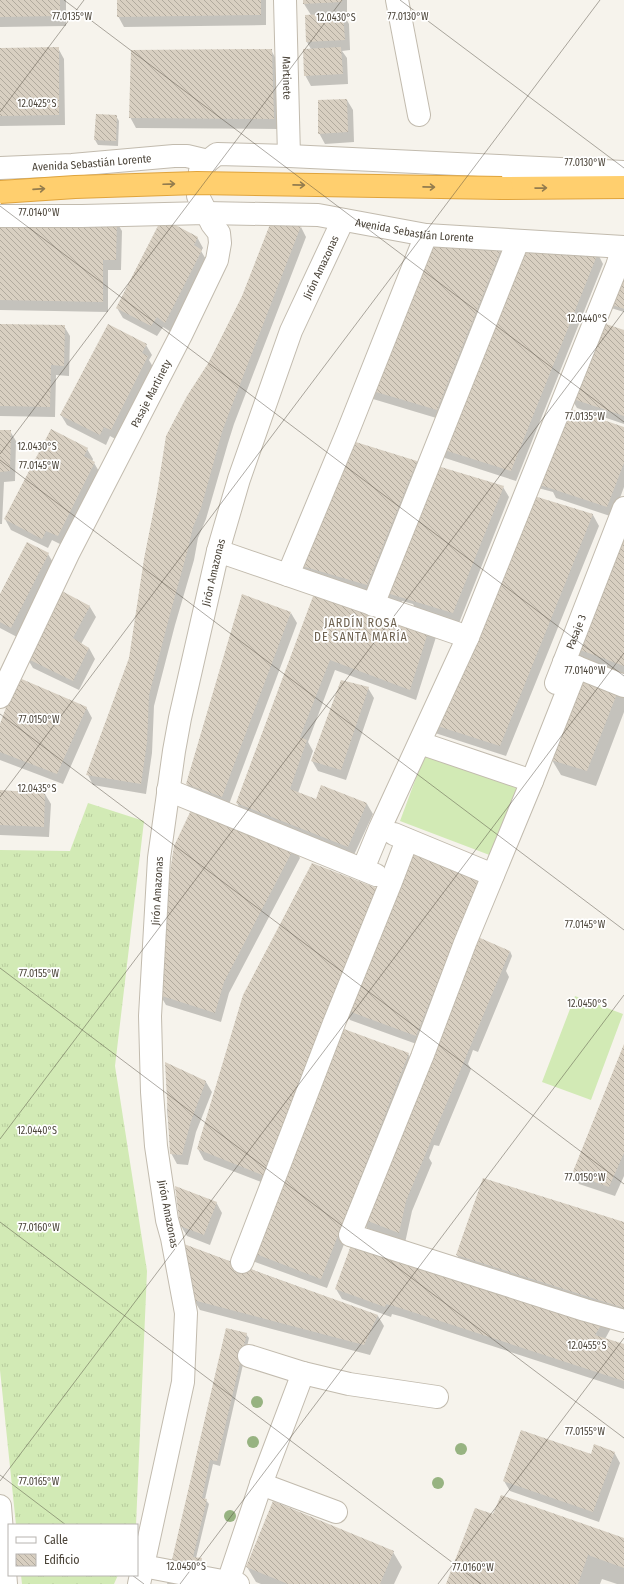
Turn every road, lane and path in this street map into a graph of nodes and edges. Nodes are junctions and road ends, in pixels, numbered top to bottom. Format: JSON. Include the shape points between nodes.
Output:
{"nodes":[{"id":1,"x":285,"y":0,"type":"edge"},
{"id":2,"x":397,"y":0,"type":"edge"},
{"id":3,"x":418,"y":115,"type":"dead end"},
{"id":4,"x":289,"y":156,"type":"junction"},
{"id":5,"x":208,"y":161,"type":"junction"},
{"id":6,"x":0,"y":168,"type":"edge"},
{"id":7,"x":624,"y":172,"type":"edge"},
{"id":8,"x":624,"y":187,"type":"edge"},
{"id":9,"x":0,"y":192,"type":"edge"},
{"id":10,"x":206,"y":213,"type":"junction"},
{"id":11,"x":0,"y":216,"type":"edge"},
{"id":12,"x":343,"y":220,"type":"junction"},
{"id":13,"x":426,"y":235,"type":"junction"},
{"id":14,"x":518,"y":241,"type":"junction"},
{"id":15,"x":623,"y":247,"type":"edge"},
{"id":16,"x":624,"y":508,"type":"edge"},
{"id":17,"x":218,"y":551,"type":"junction"},
{"id":18,"x":288,"y":575,"type":"junction"},
{"id":19,"x":373,"y":604,"type":"junction"},
{"id":20,"x":468,"y":637,"type":"junction"},
{"id":21,"x":570,"y":664,"type":"junction"},
{"id":22,"x":624,"y":686,"type":"edge"},
{"id":23,"x":0,"y":697,"type":"edge"},
{"id":24,"x":420,"y":743,"type":"junction"},
{"id":25,"x":525,"y":779,"type":"junction"},
{"id":26,"x":168,"y":790,"type":"junction"},
{"id":27,"x":380,"y":828,"type":"junction"},
{"id":28,"x":407,"y":840,"type":"junction"},
{"id":29,"x":363,"y":869,"type":"junction"},
{"id":30,"x":493,"y":875,"type":"junction"},
{"id":31,"x":391,"y":882,"type":"junction"},
{"id":32,"x":242,"y":1262,"type":"dead end"},
{"id":33,"x":624,"y":1321,"type":"edge"},
{"id":34,"x":249,"y":1356,"type":"dead end"},
{"id":35,"x":303,"y":1373,"type":"junction"},
{"id":36,"x":437,"y":1397,"type":"dead end"},
{"id":37,"x":261,"y":1484,"type":"junction"},
{"id":38,"x":0,"y":1506,"type":"edge"},
{"id":39,"x":336,"y":1512,"type":"dead end"},
{"id":40,"x":141,"y":1575,"type":"edge"},
{"id":41,"x":233,"y":1583,"type":"edge"},
{"id":42,"x":6,"y":1584,"type":"edge"}],
"edges":[{"from":1,"to":4,"type":"street","name":"Martinete"},
{"from":2,"to":3,"type":"street"},
{"from":4,"to":5,"type":"street","via":[[217,154]]},
{"from":4,"to":7,"type":"street"},
{"from":5,"to":6,"type":"street","name":"Avenida Sebastián Lorente","via":[[174,156]]},
{"from":5,"to":10,"type":"street","name":"Pasaje Martinety","via":[[200,172],[198,196]]},
{"from":9,"to":8,"type":"highway","one_way":true,"bridge":true,"via":[[197,183],[502,188]]},
{"from":10,"to":11,"type":"street","name":"Avenida Sebastián Lorente"},
{"from":10,"to":12,"type":"street","name":"Avenida Sebastián Lorente","via":[[318,215]]},
{"from":10,"to":23,"type":"street","name":"Pasaje Martinety","via":[[219,232],[217,260],[68,554]]},
{"from":12,"to":13,"type":"street","name":"Avenida Sebastián Lorente"},
{"from":12,"to":17,"type":"street","name":"Jirón Amazonas","via":[[289,338],[239,479]]},
{"from":13,"to":14,"type":"street","name":"Avenida Sebastián Lorente"},
{"from":13,"to":18,"type":"street"},
{"from":14,"to":15,"type":"street","name":"Avenida Sebastián Lorente"},
{"from":14,"to":19,"type":"street"},
{"from":15,"to":20,"type":"street"},
{"from":16,"to":21,"type":"street","name":"Pasaje 3"},
{"from":17,"to":18,"type":"street"},
{"from":17,"to":26,"type":"street","name":"Jirón Amazonas","via":[[180,718]]},
{"from":18,"to":19,"type":"street"},
{"from":19,"to":20,"type":"street"},
{"from":20,"to":24,"type":"street"},
{"from":21,"to":22,"type":"street"},
{"from":21,"to":25,"type":"street","name":"Pasaje 3"},
{"from":24,"to":25,"type":"street"},
{"from":24,"to":27,"type":"street"},
{"from":25,"to":30,"type":"street","name":"Pasaje 3"},
{"from":26,"to":29,"type":"street"},
{"from":26,"to":40,"type":"street","name":"Jirón Amazonas","via":[[159,858],[150,1016],[152,1092],[156,1146],[167,1220],[186,1313],[183,1382]]},
{"from":27,"to":28,"type":"street"},
{"from":27,"to":29,"type":"street"},
{"from":28,"to":30,"type":"street"},
{"from":28,"to":31,"type":"street"},
{"from":29,"to":31,"type":"street"},
{"from":30,"to":33,"type":"street","name":"Pasaje 3","via":[[350,1235]]},
{"from":31,"to":32,"type":"street"},
{"from":34,"to":35,"type":"street"},
{"from":35,"to":36,"type":"street","via":[[356,1385]]},
{"from":35,"to":37,"type":"street"},
{"from":37,"to":39,"type":"street"},
{"from":37,"to":41,"type":"street"},
{"from":38,"to":42,"type":"street"},
{"from":40,"to":41,"type":"street"}]}
